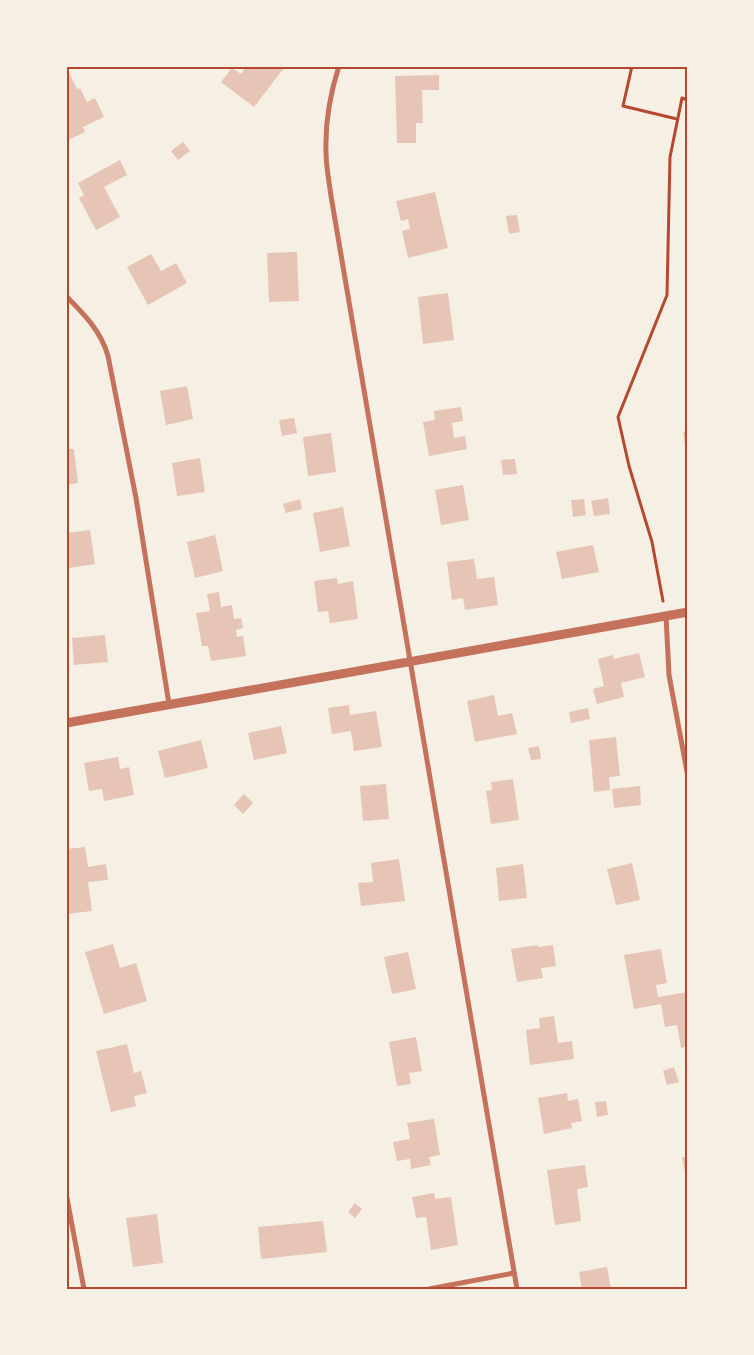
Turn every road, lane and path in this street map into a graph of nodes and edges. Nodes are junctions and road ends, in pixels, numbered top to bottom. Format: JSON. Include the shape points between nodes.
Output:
{"nodes":[{"id":1,"x":339,"y":66,"type":"edge"},
{"id":2,"x":632,"y":66,"type":"edge"},
{"id":3,"x":688,"y":100,"type":"edge"},
{"id":4,"x":677,"y":119,"type":"junction"},
{"id":5,"x":66,"y":296,"type":"edge"},
{"id":6,"x":688,"y":612,"type":"edge"},
{"id":7,"x":666,"y":616,"type":"junction"},
{"id":8,"x":411,"y":661,"type":"junction"},
{"id":9,"x":169,"y":704,"type":"junction"},
{"id":10,"x":66,"y":723,"type":"edge"},
{"id":11,"x":688,"y":777,"type":"edge"},
{"id":12,"x":66,"y":1193,"type":"edge"},
{"id":13,"x":514,"y":1273,"type":"junction"},
{"id":14,"x":84,"y":1289,"type":"edge"},
{"id":15,"x":429,"y":1289,"type":"edge"},
{"id":16,"x":518,"y":1289,"type":"edge"}],
"edges":[{"from":1,"to":8,"type":"street","via":[[328,109],[326,135],[331,196]]},
{"from":2,"to":4,"type":"path","via":[[623,106]]},
{"from":3,"to":4,"type":"path","via":[[682,98]]},
{"from":4,"to":7,"type":"path","via":[[670,157],[667,295],[618,417],[652,542]]},
{"from":5,"to":9,"type":"street","via":[[93,325],[108,356],[136,498]]},
{"from":6,"to":7,"type":"street"},
{"from":7,"to":8,"type":"street"},
{"from":7,"to":11,"type":"street","via":[[669,675]]},
{"from":8,"to":9,"type":"street"},
{"from":8,"to":13,"type":"street"},
{"from":9,"to":10,"type":"street"},
{"from":12,"to":14,"type":"street"},
{"from":13,"to":15,"type":"street"},
{"from":13,"to":16,"type":"street"}]}
